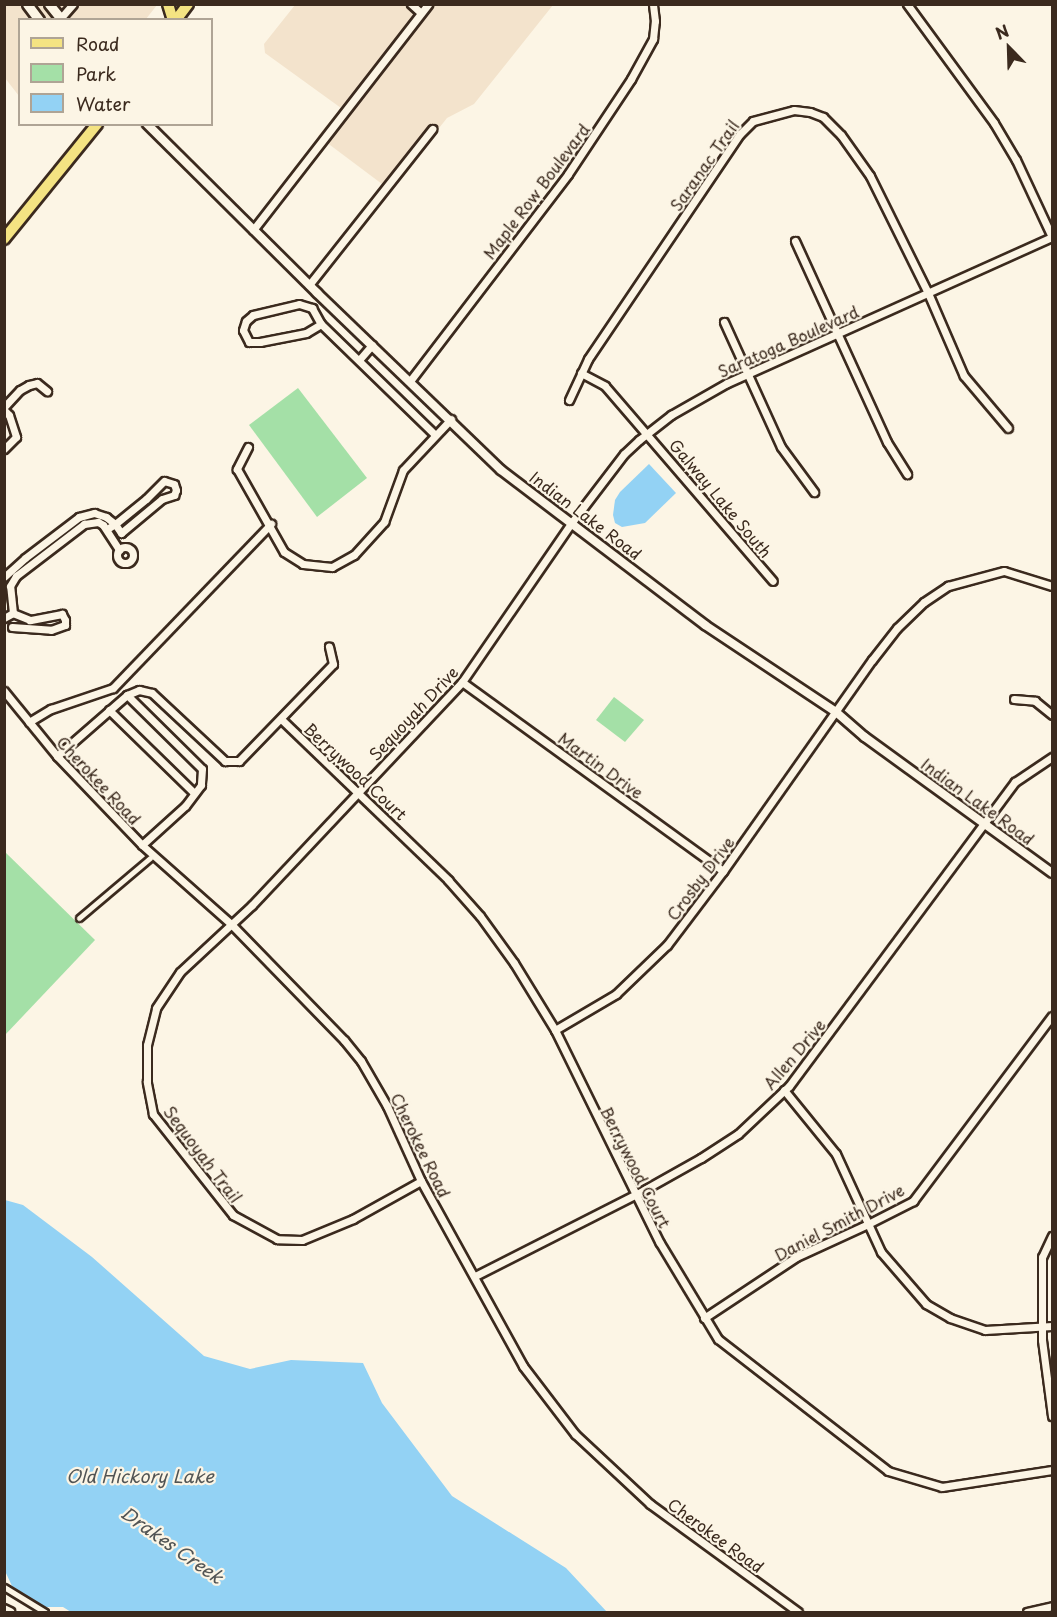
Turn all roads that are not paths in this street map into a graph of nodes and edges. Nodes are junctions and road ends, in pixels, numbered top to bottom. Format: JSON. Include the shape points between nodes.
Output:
{"nodes":[{"id":1,"x":27,"y":4,"type":"edge"},
{"id":2,"x":49,"y":4,"type":"edge"},
{"id":3,"x":73,"y":4,"type":"edge"},
{"id":4,"x":168,"y":4,"type":"edge"},
{"id":5,"x":188,"y":4,"type":"edge"},
{"id":6,"x":411,"y":4,"type":"edge"},
{"id":7,"x":428,"y":4,"type":"edge"},
{"id":8,"x":653,"y":4,"type":"edge"},
{"id":9,"x":907,"y":4,"type":"edge"},
{"id":10,"x":421,"y":13,"type":"junction"},
{"id":11,"x":38,"y":18,"type":"edge"},
{"id":12,"x":60,"y":18,"type":"edge"},
{"id":13,"x":62,"y":18,"type":"edge"},
{"id":14,"x":174,"y":18,"type":"edge"},
{"id":15,"x":177,"y":18,"type":"edge"},
{"id":16,"x":95,"y":126,"type":"edge"},
{"id":17,"x":149,"y":126,"type":"edge"},
{"id":18,"x":432,"y":129,"type":"dead end"},
{"id":19,"x":253,"y":230,"type":"junction"},
{"id":20,"x":1053,"y":237,"type":"edge"},
{"id":21,"x":4,"y":239,"type":"edge"},
{"id":22,"x":795,"y":241,"type":"dead end"},
{"id":23,"x":309,"y":285,"type":"junction"},
{"id":24,"x":928,"y":293,"type":"junction"},
{"id":25,"x":724,"y":322,"type":"dead end"},
{"id":26,"x":321,"y":324,"type":"junction"},
{"id":27,"x":837,"y":333,"type":"junction"},
{"id":28,"x":372,"y":345,"type":"junction"},
{"id":29,"x":359,"y":360,"type":"junction"},
{"id":30,"x":581,"y":373,"type":"junction"},
{"id":31,"x":747,"y":374,"type":"junction"},
{"id":32,"x":410,"y":381,"type":"junction"},
{"id":33,"x":47,"y":391,"type":"dead end"},
{"id":34,"x":569,"y":400,"type":"dead end"},
{"id":35,"x":4,"y":409,"type":"edge"},
{"id":36,"x":450,"y":418,"type":"junction"},
{"id":37,"x":1008,"y":428,"type":"dead end"},
{"id":38,"x":648,"y":433,"type":"junction"},
{"id":39,"x":435,"y":435,"type":"junction"},
{"id":40,"x":248,"y":447,"type":"dead end"},
{"id":41,"x":4,"y":449,"type":"edge"},
{"id":42,"x":907,"y":474,"type":"dead end"},
{"id":43,"x":814,"y":492,"type":"dead end"},
{"id":44,"x":572,"y":522,"type":"junction"},
{"id":45,"x":115,"y":524,"type":"junction"},
{"id":46,"x":271,"y":524,"type":"junction"},
{"id":47,"x":107,"y":529,"type":"junction"},
{"id":48,"x":60,"y":530,"type":"junction"},
{"id":49,"x":121,"y":533,"type":"junction"},
{"id":50,"x":66,"y":537,"type":"junction"},
{"id":51,"x":112,"y":539,"type":"junction"},
{"id":52,"x":28,"y":555,"type":"junction"},
{"id":53,"x":34,"y":561,"type":"junction"},
{"id":54,"x":5,"y":576,"type":"edge"},
{"id":55,"x":14,"y":580,"type":"junction"},
{"id":56,"x":773,"y":581,"type":"dead end"},
{"id":57,"x":1053,"y":586,"type":"edge"},
{"id":58,"x":13,"y":613,"type":"junction"},
{"id":59,"x":4,"y":618,"type":"edge"},
{"id":60,"x":22,"y":618,"type":"junction"},
{"id":61,"x":12,"y":627,"type":"junction"},
{"id":62,"x":4,"y":631,"type":"edge"},
{"id":63,"x":330,"y":646,"type":"dead end"},
{"id":64,"x":462,"y":682,"type":"junction"},
{"id":65,"x":4,"y":691,"type":"edge"},
{"id":66,"x":127,"y":694,"type":"junction"},
{"id":67,"x":1014,"y":699,"type":"dead end"},
{"id":68,"x":109,"y":710,"type":"junction"},
{"id":69,"x":836,"y":712,"type":"junction"},
{"id":70,"x":1053,"y":715,"type":"edge"},
{"id":71,"x":282,"y":720,"type":"junction"},
{"id":72,"x":29,"y":722,"type":"junction"},
{"id":73,"x":57,"y":756,"type":"junction"},
{"id":74,"x":1053,"y":757,"type":"edge"},
{"id":75,"x":358,"y":792,"type":"junction"},
{"id":76,"x":194,"y":793,"type":"junction"},
{"id":77,"x":984,"y":825,"type":"junction"},
{"id":78,"x":142,"y":845,"type":"junction"},
{"id":79,"x":150,"y":858,"type":"dead end"},
{"id":80,"x":723,"y":871,"type":"junction"},
{"id":81,"x":1053,"y":873,"type":"edge"},
{"id":82,"x":252,"y":905,"type":"joint"},
{"id":83,"x":79,"y":918,"type":"dead end"},
{"id":84,"x":232,"y":925,"type":"junction"},
{"id":85,"x":1053,"y":1016,"type":"edge"},
{"id":86,"x":555,"y":1030,"type":"junction"},
{"id":87,"x":784,"y":1090,"type":"junction"},
{"id":88,"x":421,"y":1181,"type":"junction"},
{"id":89,"x":635,"y":1195,"type":"junction"},
{"id":90,"x":868,"y":1224,"type":"junction"},
{"id":91,"x":1053,"y":1236,"type":"edge"},
{"id":92,"x":475,"y":1276,"type":"junction"},
{"id":93,"x":705,"y":1317,"type":"junction"},
{"id":94,"x":1053,"y":1326,"type":"edge"},
{"id":95,"x":1042,"y":1327,"type":"junction"},
{"id":96,"x":1053,"y":1416,"type":"edge"},
{"id":97,"x":1053,"y":1470,"type":"edge"},
{"id":98,"x":4,"y":1587,"type":"edge"},
{"id":99,"x":1053,"y":1606,"type":"edge"},
{"id":100,"x":4,"y":1609,"type":"edge"},
{"id":101,"x":10,"y":1612,"type":"edge"},
{"id":102,"x":45,"y":1612,"type":"edge"},
{"id":103,"x":798,"y":1612,"type":"edge"},
{"id":104,"x":1028,"y":1612,"type":"edge"}],
"edges":[{"from":1,"to":11,"type":"main road"},
{"from":2,"to":12,"type":"main road"},
{"from":3,"to":13,"type":"street"},
{"from":4,"to":14,"type":"main road"},
{"from":5,"to":15,"type":"main road"},
{"from":6,"to":10,"type":"street"},
{"from":7,"to":10,"type":"street"},
{"from":8,"to":32,"type":"street","name":"Maple Row Boulevard","via":[[653,39],[631,79],[568,174]]},
{"from":9,"to":20,"type":"street","via":[[994,123]]},
{"from":10,"to":19,"type":"street"},
{"from":16,"to":21,"type":"main road"},
{"from":17,"to":19,"type":"street","name":"Indian Lake Road"},
{"from":18,"to":23,"type":"street"},
{"from":19,"to":23,"type":"street","name":"Indian Lake Road"},
{"from":20,"to":24,"type":"street","name":"Saratoga Boulevard"},
{"from":22,"to":27,"type":"street"},
{"from":23,"to":28,"type":"street","name":"Indian Lake Road"},
{"from":24,"to":27,"type":"street","name":"Saratoga Boulevard"},
{"from":24,"to":30,"type":"street","name":"Saranac Trail","via":[[882,197],[840,135],[823,117],[810,112],[780,112],[753,121],[740,134]]},
{"from":24,"to":37,"type":"street","name":"Saranac Trail","via":[[964,376]]},
{"from":25,"to":31,"type":"street"},
{"from":26,"to":26,"type":"street","via":[[312,308],[299,304],[253,315],[243,330],[249,342],[260,342],[306,333]]},
{"from":26,"to":29,"type":"street"},
{"from":27,"to":31,"type":"street","name":"Saratoga Boulevard"},
{"from":27,"to":42,"type":"street","via":[[887,441]]},
{"from":28,"to":29,"type":"street"},
{"from":28,"to":32,"type":"street","name":"Indian Lake Road"},
{"from":29,"to":39,"type":"street"},
{"from":30,"to":34,"type":"street","name":"Saranac Trail"},
{"from":30,"to":38,"type":"street","name":"Galway Lake South","via":[[605,386]]},
{"from":31,"to":38,"type":"street","name":"Saratoga Boulevard","via":[[698,397]]},
{"from":31,"to":43,"type":"street","via":[[781,447]]},
{"from":32,"to":36,"type":"street","name":"Indian Lake Road"},
{"from":33,"to":35,"type":"street","via":[[37,383],[29,386],[20,390]]},
{"from":35,"to":41,"type":"street","via":[[16,437]]},
{"from":36,"to":39,"type":"street"},
{"from":36,"to":44,"type":"street","name":"Indian Lake Road","via":[[501,470]]},
{"from":38,"to":44,"type":"street","name":"Saratoga Boulevard","via":[[624,454]]},
{"from":38,"to":56,"type":"street","name":"Galway Lake South"},
{"from":39,"to":46,"type":"street","via":[[403,470],[384,522],[345,562],[332,567],[303,564],[284,552]]},
{"from":40,"to":46,"type":"street","via":[[237,469]]},
{"from":44,"to":64,"type":"street","name":"Sequoyah Drive"},
{"from":44,"to":69,"type":"street","name":"Indian Lake Road","via":[[705,625]]},
{"from":45,"to":47,"type":"street"},
{"from":45,"to":48,"type":"street","via":[[94,513],[79,517]]},
{"from":45,"to":49,"type":"street"},
{"from":45,"to":49,"type":"street","via":[[164,481],[174,484],[174,495],[162,499]]},
{"from":46,"to":72,"type":"street","via":[[113,688]]},
{"from":47,"to":50,"type":"street","via":[[98,522],[84,524]]},
{"from":47,"to":51,"type":"street"},
{"from":48,"to":50,"type":"street"},
{"from":48,"to":52,"type":"street"},
{"from":49,"to":51,"type":"street"},
{"from":49,"to":51,"type":"street","via":[[123,548]]},
{"from":50,"to":53,"type":"street"},
{"from":52,"to":53,"type":"street"},
{"from":52,"to":54,"type":"street"},
{"from":53,"to":55,"type":"street"},
{"from":54,"to":55,"type":"street"},
{"from":55,"to":58,"type":"street","via":[[10,586]]},
{"from":57,"to":69,"type":"street","name":"Crosby Drive","via":[[1004,571],[948,585],[897,628]]},
{"from":58,"to":59,"type":"street"},
{"from":58,"to":60,"type":"street"},
{"from":60,"to":61,"type":"street"},
{"from":60,"to":61,"type":"street","via":[[38,620],[56,613],[66,620],[65,625],[51,630]]},
{"from":61,"to":62,"type":"street"},
{"from":63,"to":71,"type":"street","via":[[333,664]]},
{"from":64,"to":75,"type":"street","name":"Sequoyah Drive"},
{"from":64,"to":80,"type":"street","name":"Martin Drive"},
{"from":65,"to":72,"type":"street","name":"Cherokee Road"},
{"from":66,"to":68,"type":"street"},
{"from":66,"to":71,"type":"street","via":[[139,690],[152,693],[225,762],[239,761]]},
{"from":66,"to":76,"type":"street","via":[[202,769],[201,785]]},
{"from":67,"to":70,"type":"street","via":[[1035,701]]},
{"from":68,"to":73,"type":"street"},
{"from":68,"to":76,"type":"street"},
{"from":69,"to":77,"type":"street","name":"Indian Lake Road"},
{"from":69,"to":80,"type":"street","name":"Crosby Drive"},
{"from":71,"to":75,"type":"street","name":"Berrywood Court"},
{"from":72,"to":73,"type":"street","name":"Cherokee Road"},
{"from":73,"to":78,"type":"street","name":"Cherokee Road"},
{"from":74,"to":77,"type":"street","name":"Allen Drive","via":[[1016,782]]},
{"from":75,"to":82,"type":"street","name":"Sequoyah Drive"},
{"from":75,"to":86,"type":"street","name":"Berrywood Court","via":[[480,916]]},
{"from":76,"to":78,"type":"street"},
{"from":77,"to":81,"type":"street","name":"Indian Lake Road"},
{"from":77,"to":87,"type":"street","name":"Allen Drive"},
{"from":78,"to":84,"type":"street","name":"Cherokee Road"},
{"from":79,"to":83,"type":"street"},
{"from":80,"to":86,"type":"street","name":"Crosby Drive","via":[[667,945],[640,973],[616,994]]},
{"from":82,"to":84,"type":"street","name":"Sequoyah Trail"},
{"from":84,"to":88,"type":"street","name":"Cherokee Road","via":[[361,1061],[387,1106]]},
{"from":84,"to":88,"type":"street","name":"Sequoyah Trail","via":[[180,972],[156,1008],[147,1045],[147,1082],[153,1114],[233,1215],[277,1239],[302,1240],[326,1232]]},
{"from":85,"to":90,"type":"street","name":"Daniel Smith Drive","via":[[913,1201]]},
{"from":86,"to":89,"type":"street","name":"Berrywood Court"},
{"from":87,"to":89,"type":"street","name":"Allen Drive","via":[[738,1134]]},
{"from":87,"to":90,"type":"street","via":[[836,1154]]},
{"from":88,"to":92,"type":"street","name":"Cherokee Road"},
{"from":89,"to":92,"type":"street","name":"Allen Drive"},
{"from":89,"to":93,"type":"street","name":"Berrywood Court"},
{"from":90,"to":93,"type":"street","name":"Daniel Smith Drive","via":[[796,1257]]},
{"from":90,"to":95,"type":"street","via":[[881,1252],[926,1304],[950,1318],[985,1330]]},
{"from":91,"to":95,"type":"street","via":[[1042,1257]]},
{"from":92,"to":103,"type":"street","name":"Cherokee Road","via":[[523,1366],[576,1434],[650,1504]]},
{"from":93,"to":97,"type":"street","name":"Berrywood Court","via":[[718,1339],[888,1471],[942,1487]]},
{"from":94,"to":95,"type":"street"},
{"from":95,"to":96,"type":"street"},
{"from":98,"to":102,"type":"street"},
{"from":99,"to":104,"type":"street"},
{"from":100,"to":101,"type":"street"}]}
